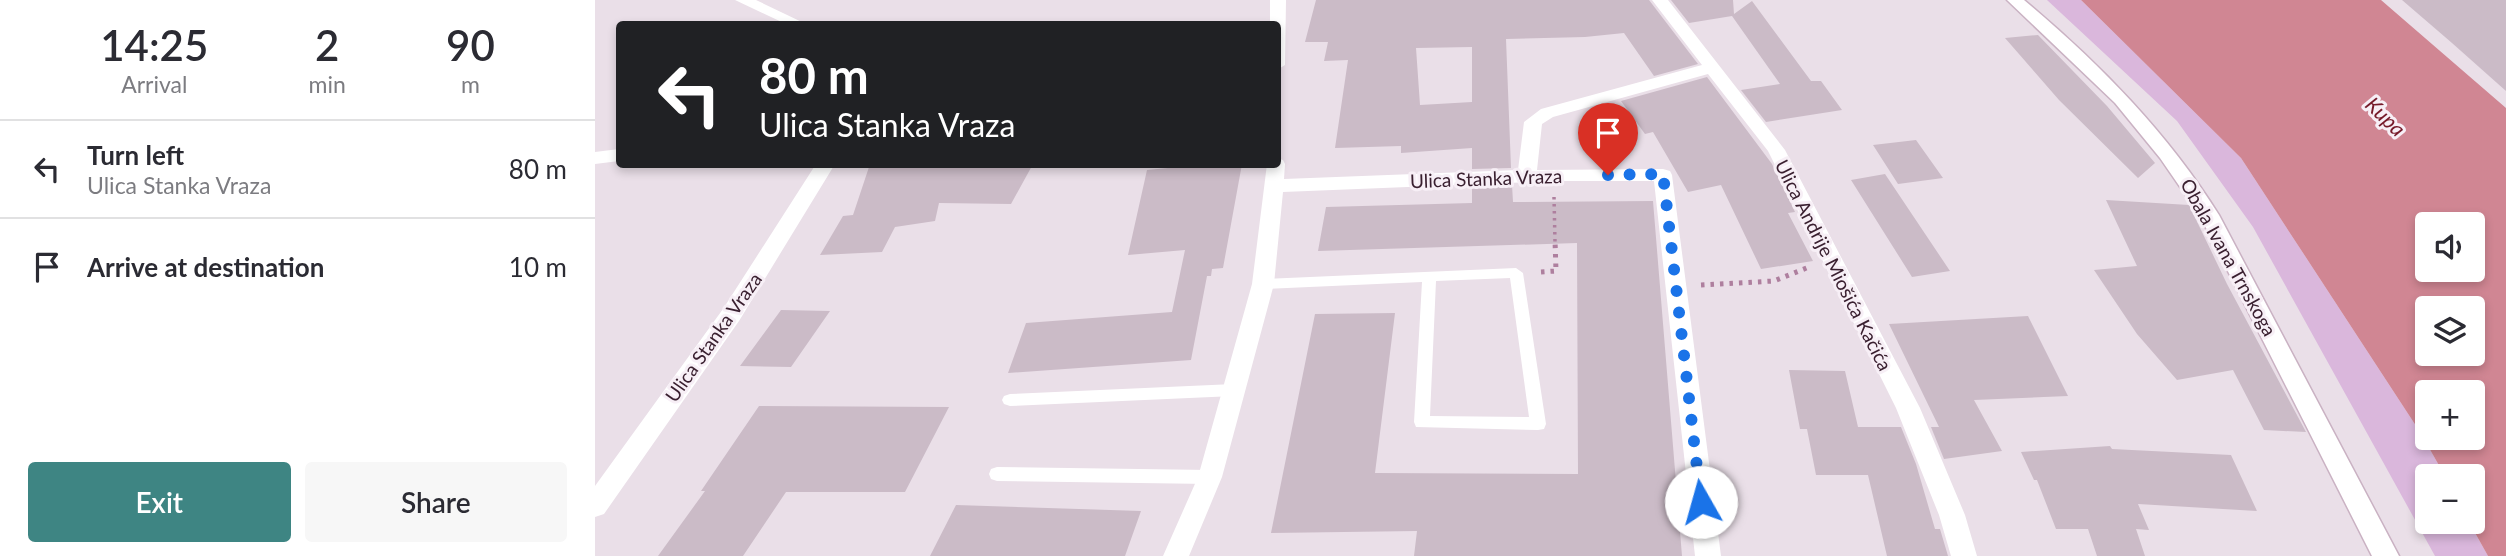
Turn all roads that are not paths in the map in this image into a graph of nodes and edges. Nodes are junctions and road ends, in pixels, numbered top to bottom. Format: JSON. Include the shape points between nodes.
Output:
{"nodes":[{"id":1,"x":743,"y":0,"type":"edge"},
{"id":2,"x":1278,"y":0,"type":"edge"},
{"id":3,"x":1660,"y":0,"type":"edge"},
{"id":4,"x":2015,"y":0,"type":"edge"},
{"id":5,"x":791,"y":21,"type":"edge"},
{"id":6,"x":1278,"y":21,"type":"edge"},
{"id":7,"x":1711,"y":68,"type":"junction"},
{"id":8,"x":616,"y":155,"type":"edge"},
{"id":9,"x":595,"y":158,"type":"edge"},
{"id":10,"x":823,"y":168,"type":"edge"},
{"id":11,"x":1276,"y":168,"type":"edge"},
{"id":12,"x":1527,"y":176,"type":"junction"},
{"id":13,"x":1275,"y":187,"type":"junction"},
{"id":14,"x":1429,"y":277,"type":"junction"},
{"id":15,"x":1263,"y":284,"type":"junction"},
{"id":16,"x":1234,"y":390,"type":"junction"},
{"id":17,"x":1010,"y":400,"type":"dead end"},
{"id":18,"x":997,"y":474,"type":"dead end"},
{"id":19,"x":1210,"y":477,"type":"junction"},
{"id":20,"x":595,"y":506,"type":"edge"},
{"id":21,"x":1176,"y":556,"type":"edge"},
{"id":22,"x":1708,"y":556,"type":"edge"},
{"id":23,"x":1964,"y":556,"type":"edge"},
{"id":24,"x":2386,"y":556,"type":"edge"}],
"edges":[{"from":1,"to":5,"type":"street"},
{"from":2,"to":6,"type":"street"},
{"from":3,"to":7,"type":"street","name":"Ulica Andrije Miošića Kačića"},
{"from":4,"to":24,"type":"street","name":"Obala Ivana Trnskoga","via":[[2128,104],[2176,163],[2209,215]]},
{"from":7,"to":12,"type":"street","via":[[1547,113],[1533,122]]},
{"from":7,"to":23,"type":"street","name":"Ulica Andrije Miošića Kačića","via":[[1776,150],[1908,408]]},
{"from":8,"to":9,"type":"street"},
{"from":10,"to":20,"type":"street","name":"Ulica Stanka Vraza","via":[[731,315]]},
{"from":11,"to":13,"type":"street"},
{"from":12,"to":13,"type":"street","name":"Ulica Stanka Vraza"},
{"from":12,"to":22,"type":"street","name":"Ulica Stanka Vraza","via":[[1663,174]]},
{"from":13,"to":15,"type":"street"},
{"from":14,"to":14,"type":"lane","via":[[1423,422],[1538,424],[1516,273]]},
{"from":14,"to":15,"type":"lane"},
{"from":15,"to":16,"type":"street"},
{"from":16,"to":17,"type":"lane"},
{"from":16,"to":19,"type":"street"},
{"from":18,"to":19,"type":"lane"},
{"from":19,"to":21,"type":"street"}]}
